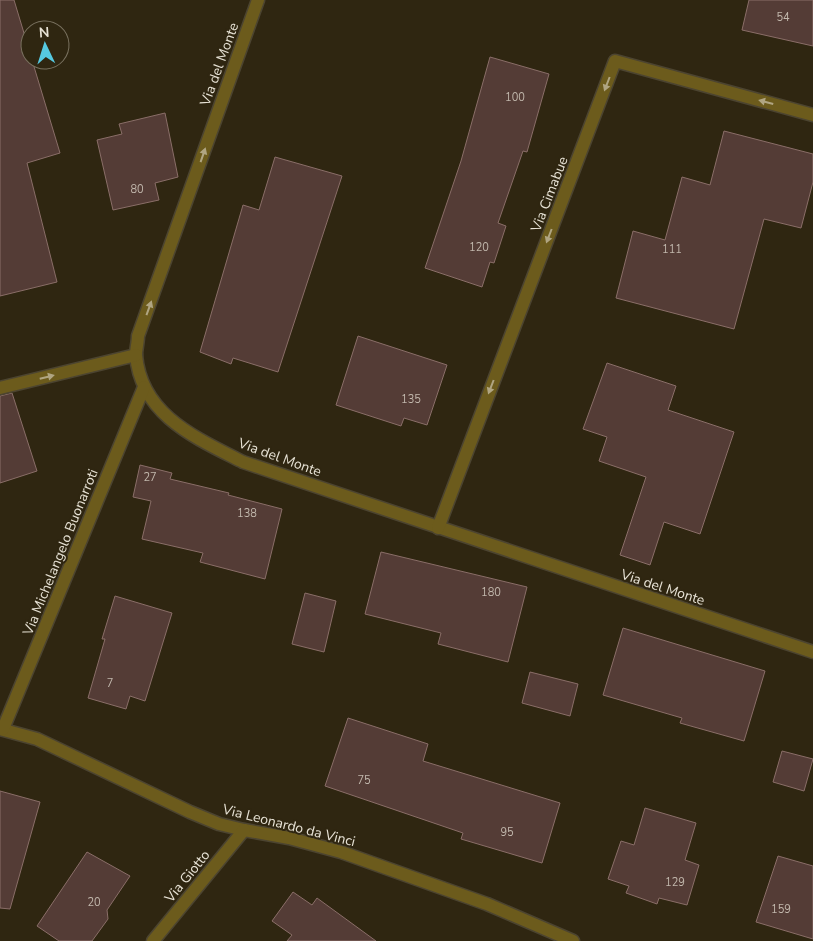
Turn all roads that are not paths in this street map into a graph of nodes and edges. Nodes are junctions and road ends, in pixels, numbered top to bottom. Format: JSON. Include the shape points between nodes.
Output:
{"nodes":[{"id":1,"x":258,"y":0,"type":"edge"},
{"id":2,"x":813,"y":115,"type":"edge"},
{"id":3,"x":136,"y":355,"type":"junction"},
{"id":4,"x":144,"y":387,"type":"junction"},
{"id":5,"x":0,"y":388,"type":"edge"},
{"id":6,"x":438,"y":528,"type":"junction"},
{"id":7,"x":813,"y":652,"type":"edge"},
{"id":8,"x":1,"y":728,"type":"edge"},
{"id":9,"x":244,"y":830,"type":"junction"},
{"id":10,"x":153,"y":941,"type":"edge"},
{"id":11,"x":573,"y":941,"type":"edge"}],
"edges":[{"from":3,"to":1,"type":"street","name":"Via del Monte","one_way":true,"via":[[138,336]]},
{"from":2,"to":6,"type":"street","name":"Via Cimabue","one_way":true,"via":[[615,61]]},
{"from":3,"to":4,"type":"street","name":"Via del Monte"},
{"from":5,"to":3,"type":"street","one_way":true},
{"from":4,"to":6,"type":"street","name":"Via del Monte","via":[[165,415],[196,438],[243,462]]},
{"from":4,"to":8,"type":"street","name":"Via Michelangelo Buonarroti"},
{"from":6,"to":7,"type":"street","name":"Via del Monte"},
{"from":8,"to":9,"type":"street","name":"Via Leonardo da Vinci","via":[[37,739],[218,824]]},
{"from":9,"to":10,"type":"street","name":"Via Giotto"},
{"from":9,"to":11,"type":"street","name":"Via Leonardo da Vinci","via":[[341,852],[487,904]]}]}
